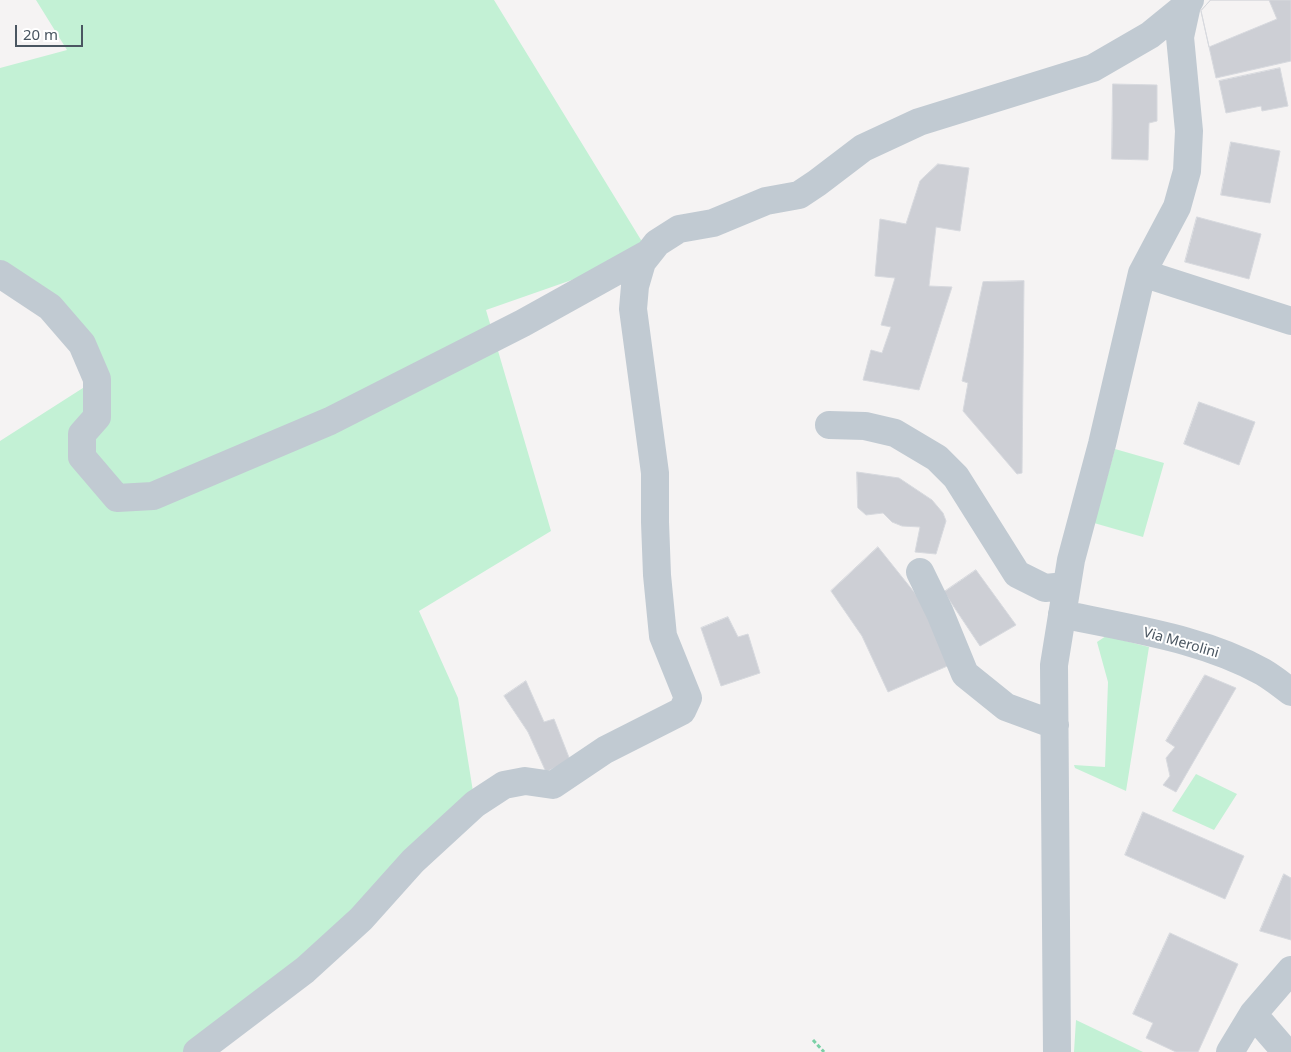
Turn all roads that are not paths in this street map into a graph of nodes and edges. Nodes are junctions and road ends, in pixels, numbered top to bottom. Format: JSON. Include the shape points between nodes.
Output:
{"nodes":[{"id":1,"x":1188,"y":2,"type":"edge"},
{"id":2,"x":649,"y":253,"type":"junction"},
{"id":3,"x":1142,"y":273,"type":"junction"},
{"id":4,"x":0,"y":274,"type":"edge"},
{"id":5,"x":1291,"y":320,"type":"edge"},
{"id":6,"x":829,"y":425,"type":"dead end"},
{"id":7,"x":920,"y":572,"type":"dead end"},
{"id":8,"x":1066,"y":586,"type":"junction"},
{"id":9,"x":1062,"y":614,"type":"junction"},
{"id":10,"x":1291,"y":692,"type":"edge"},
{"id":11,"x":1055,"y":725,"type":"junction"},
{"id":12,"x":1291,"y":970,"type":"edge"},
{"id":13,"x":1253,"y":1014,"type":"junction"},
{"id":14,"x":197,"y":1052,"type":"edge"},
{"id":15,"x":1057,"y":1052,"type":"edge"},
{"id":16,"x":1230,"y":1052,"type":"edge"},
{"id":17,"x":1286,"y":1052,"type":"edge"}],
"edges":[{"from":1,"to":2,"type":"street","via":[[1150,36],[1093,68],[919,122],[863,148],[799,195],[766,201],[713,223],[679,228],[657,243]]},
{"from":1,"to":3,"type":"street","via":[[1180,37],[1189,131],[1187,171],[1178,207]]},
{"from":2,"to":4,"type":"street","via":[[523,323],[330,420],[153,496],[117,498],[82,457],[82,434],[97,417],[97,379],[82,344],[50,307]]},
{"from":2,"to":14,"type":"street","via":[[642,262],[635,286],[633,310],[655,473],[657,575],[663,636],[688,698],[682,712],[605,750],[553,785],[525,781],[504,784],[475,804],[413,861],[361,919],[306,970]]},
{"from":3,"to":5,"type":"street"},
{"from":3,"to":8,"type":"street"},
{"from":6,"to":8,"type":"street","via":[[865,426],[895,432],[937,458],[956,477],[1017,574],[1045,588]]},
{"from":7,"to":11,"type":"street","via":[[965,674],[1006,707]]},
{"from":8,"to":9,"type":"street"},
{"from":9,"to":10,"type":"street","name":"Via Merolini","via":[[1162,635],[1212,650],[1263,672]]},
{"from":9,"to":11,"type":"street","via":[[1054,665]]},
{"from":11,"to":15,"type":"street"},
{"from":12,"to":13,"type":"street"},
{"from":13,"to":16,"type":"street"},
{"from":13,"to":17,"type":"street"}]}
